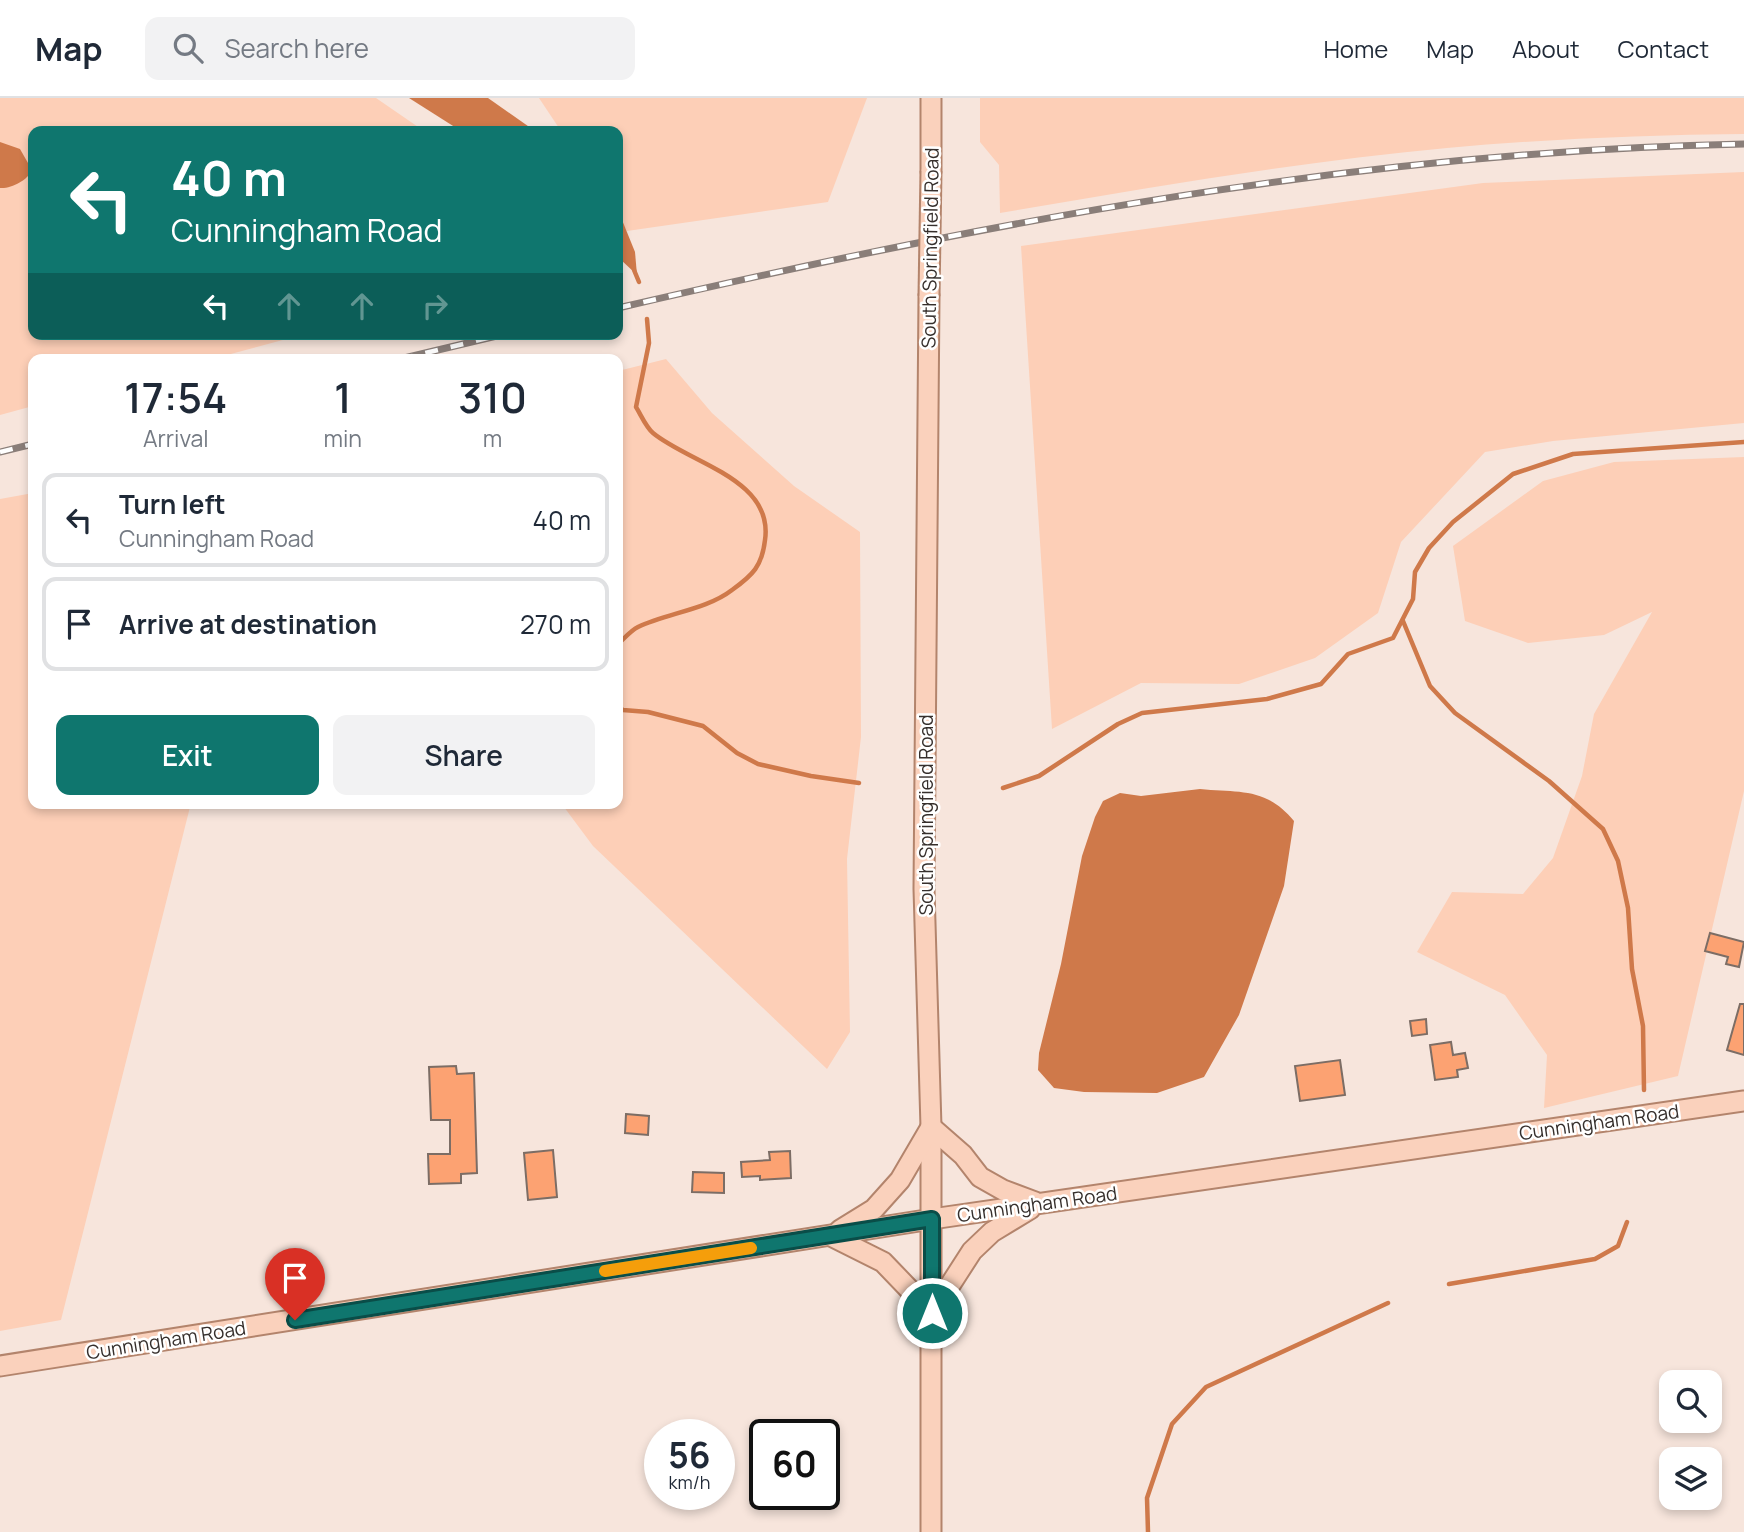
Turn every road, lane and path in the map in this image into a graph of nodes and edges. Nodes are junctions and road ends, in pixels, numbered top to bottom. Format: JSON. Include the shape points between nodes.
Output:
{"nodes":[{"id":1,"x":931,"y":98,"type":"edge"},
{"id":2,"x":1744,"y":1101,"type":"edge"},
{"id":3,"x":931,"y":1127,"type":"junction"},
{"id":4,"x":1038,"y":1203,"type":"junction"},
{"id":5,"x":932,"y":1219,"type":"junction"},
{"id":6,"x":831,"y":1236,"type":"junction"},
{"id":7,"x":932,"y":1313,"type":"junction"},
{"id":8,"x":0,"y":1366,"type":"edge"},
{"id":9,"x":931,"y":1532,"type":"edge"}],
"edges":[{"from":1,"to":3,"type":"main road","name":"South Springfield Road","bridge":true,"via":[[924,889]]},
{"from":2,"to":4,"type":"main road","name":"Cunningham Road"},
{"from":3,"to":4,"type":"main road","via":[[980,1177]]},
{"from":3,"to":5,"type":"main road","name":"South Springfield Road"},
{"from":3,"to":6,"type":"main road","via":[[900,1180],[874,1209]]},
{"from":4,"to":5,"type":"main road","name":"Cunningham Road"},
{"from":4,"to":7,"type":"main road","via":[[992,1232],[972,1251]]},
{"from":5,"to":6,"type":"main road","name":"Cunningham Road"},
{"from":5,"to":7,"type":"main road","name":"South Springfield Road"},
{"from":6,"to":7,"type":"main road","via":[[883,1262]]},
{"from":6,"to":8,"type":"main road","name":"Cunningham Road"},
{"from":7,"to":9,"type":"main road","name":"South Springfield Road"}]}
